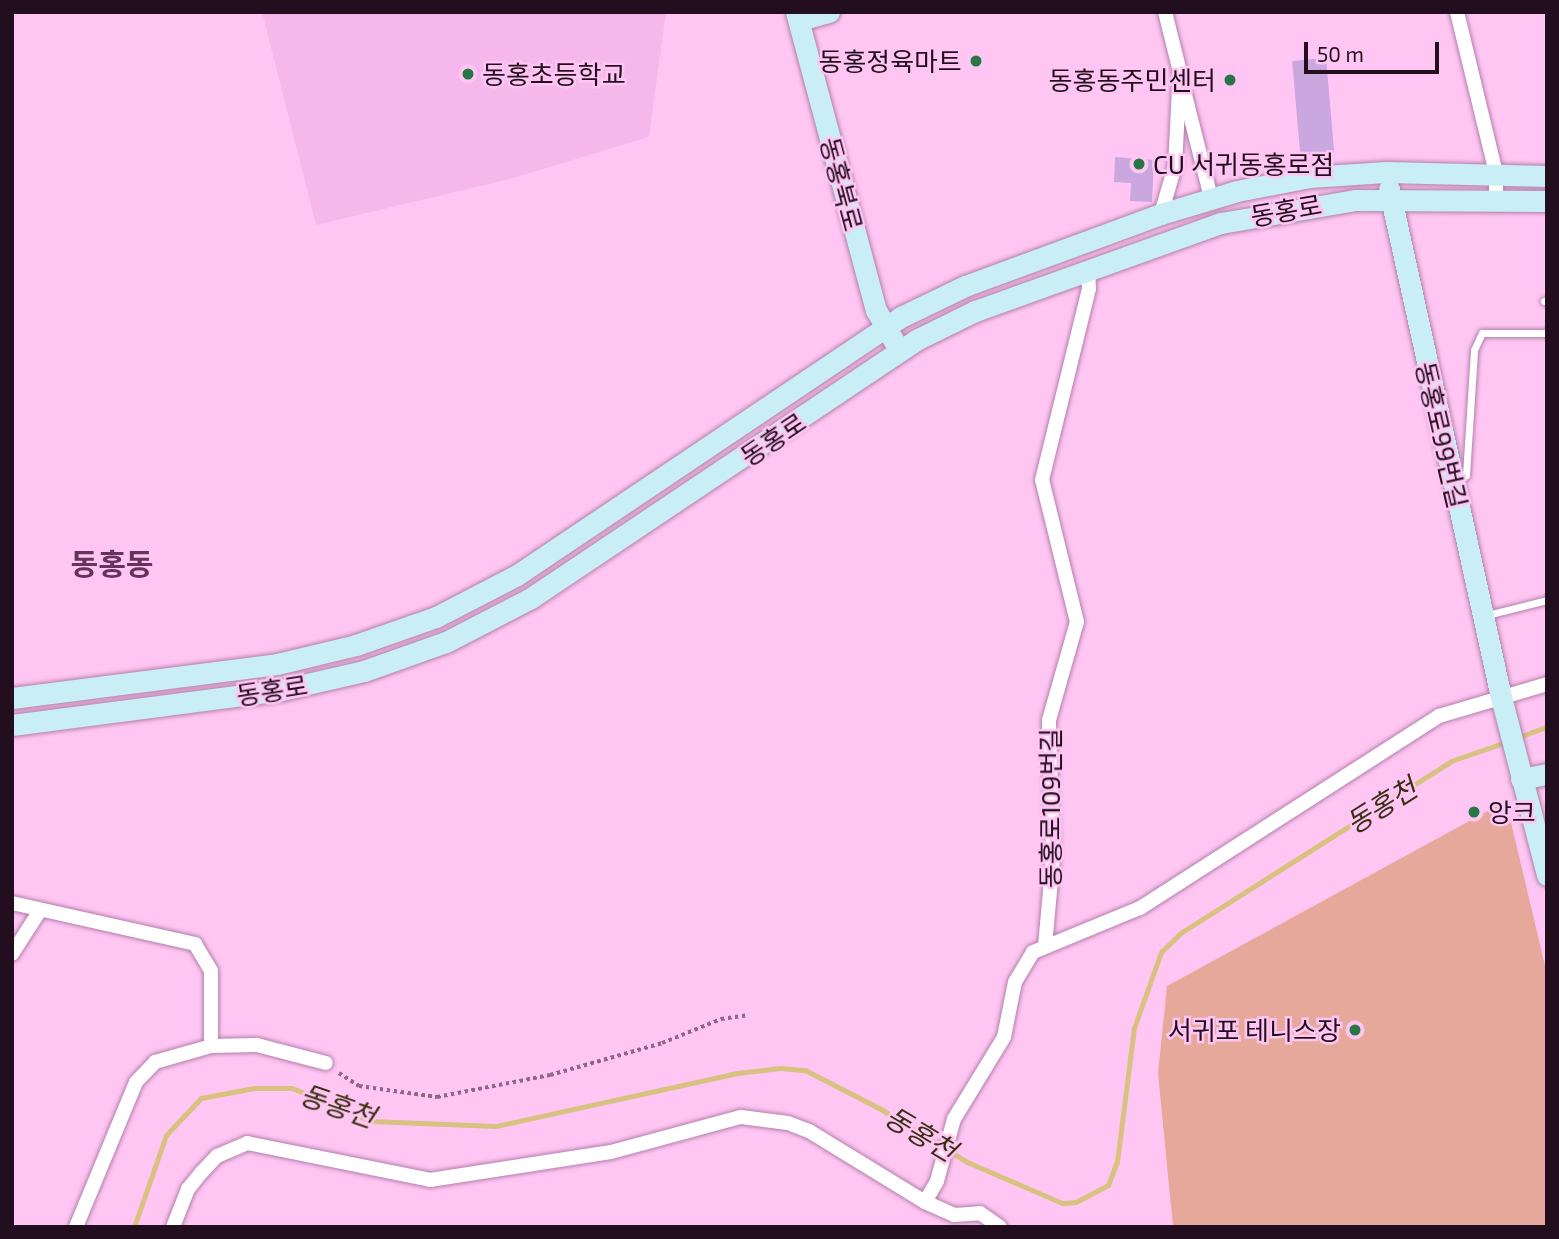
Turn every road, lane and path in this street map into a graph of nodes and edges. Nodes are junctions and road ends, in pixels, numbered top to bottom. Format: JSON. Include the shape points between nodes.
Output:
{"nodes":[{"id":1,"x":829,"y":12,"type":"edge"},
{"id":2,"x":1165,"y":12,"type":"edge"},
{"id":3,"x":1457,"y":12,"type":"edge"},
{"id":4,"x":797,"y":16,"type":"edge"},
{"id":5,"x":1180,"y":72,"type":"junction"},
{"id":6,"x":1386,"y":172,"type":"junction"},
{"id":7,"x":1496,"y":173,"type":"junction"},
{"id":8,"x":1547,"y":176,"type":"edge"},
{"id":9,"x":1211,"y":198,"type":"junction"},
{"id":10,"x":1496,"y":199,"type":"junction"},
{"id":11,"x":1391,"y":200,"type":"junction"},
{"id":12,"x":1547,"y":201,"type":"edge"},
{"id":13,"x":1161,"y":214,"type":"junction"},
{"id":14,"x":1088,"y":271,"type":"junction"},
{"id":15,"x":886,"y":329,"type":"junction"},
{"id":16,"x":1547,"y":333,"type":"edge"},
{"id":17,"x":901,"y":351,"type":"junction"},
{"id":18,"x":1454,"y":486,"type":"junction"},
{"id":19,"x":1547,"y":600,"type":"edge"},
{"id":20,"x":1483,"y":617,"type":"junction"},
{"id":21,"x":1547,"y":684,"type":"edge"},
{"id":22,"x":12,"y":698,"type":"edge"},
{"id":23,"x":1503,"y":705,"type":"junction"},
{"id":24,"x":12,"y":725,"type":"edge"},
{"id":25,"x":1519,"y":771,"type":"junction"},
{"id":26,"x":1547,"y":774,"type":"edge"},
{"id":27,"x":1547,"y":876,"type":"edge"},
{"id":28,"x":12,"y":903,"type":"edge"},
{"id":29,"x":38,"y":912,"type":"junction"},
{"id":30,"x":1045,"y":946,"type":"junction"},
{"id":31,"x":12,"y":954,"type":"edge"},
{"id":32,"x":749,"y":1015,"type":"dead end"},
{"id":33,"x":211,"y":1046,"type":"junction"},
{"id":34,"x":326,"y":1063,"type":"joint"},
{"id":35,"x":925,"y":1202,"type":"junction"},
{"id":36,"x":76,"y":1227,"type":"edge"},
{"id":37,"x":173,"y":1227,"type":"edge"},
{"id":38,"x":1000,"y":1227,"type":"edge"}],
"edges":[{"from":1,"to":4,"type":"main road"},
{"from":2,"to":5,"type":"street"},
{"from":3,"to":7,"type":"street"},
{"from":4,"to":15,"type":"main road","name":"동홍북로","via":[[876,310]]},
{"from":5,"to":9,"type":"street"},
{"from":5,"to":13,"type":"street","via":[[1175,166]]},
{"from":6,"to":7,"type":"main road","name":"동홍로"},
{"from":6,"to":9,"type":"main road","name":"동홍로","via":[[1309,177]]},
{"from":6,"to":11,"type":"main road","name":"동홍로99번길"},
{"from":7,"to":8,"type":"main road","name":"동홍로"},
{"from":7,"to":10,"type":"street"},
{"from":9,"to":13,"type":"main road","name":"동홍로"},
{"from":10,"to":11,"type":"main road","name":"동홍로"},
{"from":10,"to":12,"type":"main road","name":"동홍로"},
{"from":11,"to":14,"type":"main road","name":"동홍로","via":[[1312,204],[1243,217]]},
{"from":11,"to":18,"type":"main road","name":"동홍로99번길"},
{"from":13,"to":15,"type":"main road","name":"동홍로","via":[[965,286]]},
{"from":14,"to":17,"type":"main road","name":"동홍로","via":[[975,311]]},
{"from":14,"to":30,"type":"street","name":"동홍로109번길","via":[[1089,289],[1042,480],[1077,622],[1049,720],[1053,858]]},
{"from":15,"to":17,"type":"main road","name":"동홍북로"},
{"from":15,"to":22,"type":"main road","name":"동홍로","via":[[517,575],[436,617],[356,645],[276,664]]},
{"from":16,"to":18,"type":"lane","via":[[1482,333],[1474,350],[1466,475]]},
{"from":17,"to":24,"type":"main road","name":"동홍로","via":[[531,598],[446,642],[364,671],[281,690]]},
{"from":18,"to":20,"type":"main road","name":"동홍로99번길"},
{"from":19,"to":20,"type":"lane"},
{"from":20,"to":23,"type":"main road","name":"동홍로99번길"},
{"from":21,"to":23,"type":"street"},
{"from":23,"to":25,"type":"main road","name":"동홍로99번길"},
{"from":23,"to":30,"type":"street","via":[[1439,716],[1140,908]]},
{"from":25,"to":26,"type":"main road"},
{"from":25,"to":27,"type":"main road"},
{"from":28,"to":29,"type":"street"},
{"from":29,"to":31,"type":"street"},
{"from":29,"to":33,"type":"street","via":[[195,944],[211,971]]},
{"from":30,"to":35,"type":"street","via":[[1033,952],[1015,982],[1004,1037],[954,1119],[937,1181]]},
{"from":32,"to":34,"type":"path","via":[[721,1019],[662,1043],[550,1075],[437,1097],[359,1086]]},
{"from":33,"to":34,"type":"street","via":[[257,1045]]},
{"from":33,"to":36,"type":"street","via":[[155,1062],[136,1082]]},
{"from":35,"to":37,"type":"street","via":[[809,1131],[788,1123],[741,1117],[611,1152],[452,1179],[380,1172],[247,1143],[217,1156],[201,1173],[188,1189]]},
{"from":35,"to":38,"type":"street","via":[[954,1215],[979,1213]]}]}
